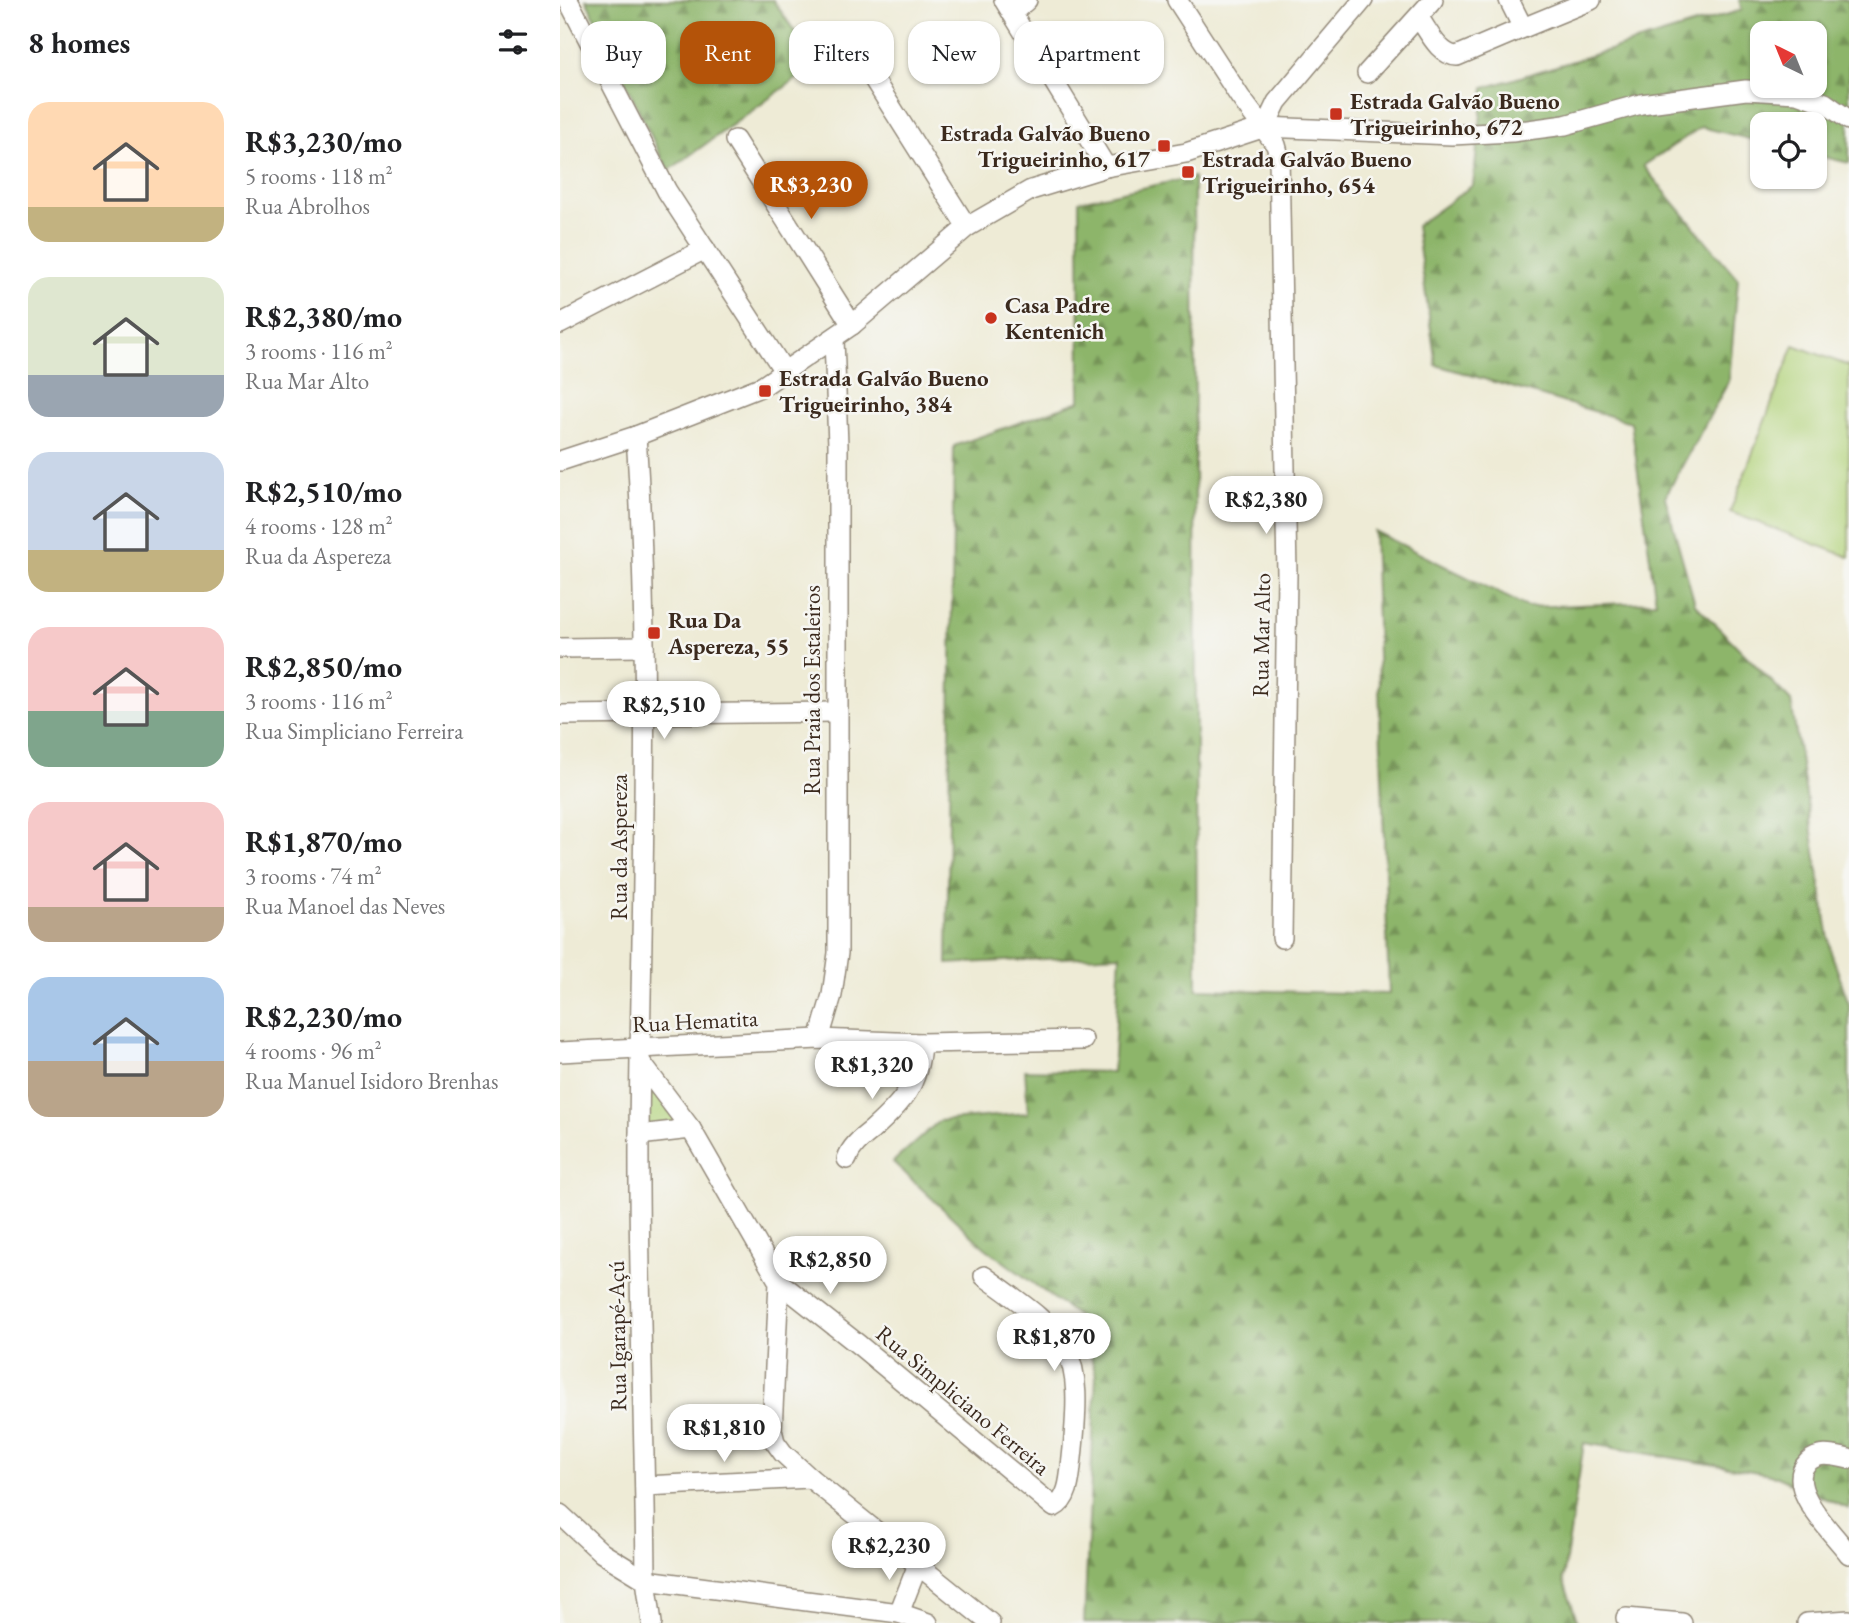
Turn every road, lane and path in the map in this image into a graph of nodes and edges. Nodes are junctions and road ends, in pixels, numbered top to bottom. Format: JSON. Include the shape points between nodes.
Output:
{"nodes":[{"id":1,"x":568,"y":0,"type":"edge"},
{"id":2,"x":1177,"y":0,"type":"edge"},
{"id":3,"x":1363,"y":0,"type":"edge"},
{"id":4,"x":1433,"y":0,"type":"edge"},
{"id":5,"x":1509,"y":0,"type":"edge"},
{"id":6,"x":1587,"y":1,"type":"edge"},
{"id":7,"x":1014,"y":4,"type":"edge"},
{"id":8,"x":1419,"y":18,"type":"junction"},
{"id":9,"x":1523,"y":28,"type":"junction"},
{"id":10,"x":1367,"y":73,"type":"dead end"},
{"id":11,"x":877,"y":84,"type":"edge"},
{"id":12,"x":1849,"y":120,"type":"edge"},
{"id":13,"x":1265,"y":127,"type":"junction"},
{"id":14,"x":735,"y":139,"type":"dead end"},
{"id":15,"x":1106,"y":167,"type":"junction"},
{"id":16,"x":968,"y":228,"type":"junction"},
{"id":17,"x":705,"y":249,"type":"junction"},
{"id":18,"x":560,"y":324,"type":"edge"},
{"id":19,"x":852,"y":325,"type":"junction"},
{"id":20,"x":834,"y":339,"type":"junction"},
{"id":21,"x":786,"y":374,"type":"junction"},
{"id":22,"x":636,"y":436,"type":"junction"},
{"id":23,"x":560,"y":461,"type":"edge"},
{"id":24,"x":644,"y":647,"type":"junction"},
{"id":25,"x":560,"y":648,"type":"edge"},
{"id":26,"x":836,"y":712,"type":"junction"},
{"id":27,"x":560,"y":715,"type":"edge"},
{"id":28,"x":644,"y":715,"type":"junction"},
{"id":29,"x":1282,"y":938,"type":"dead end"},
{"id":30,"x":819,"y":1039,"type":"junction"},
{"id":31,"x":1083,"y":1040,"type":"dead end"},
{"id":32,"x":920,"y":1043,"type":"junction"},
{"id":33,"x":560,"y":1052,"type":"edge"},
{"id":34,"x":643,"y":1056,"type":"junction"},
{"id":35,"x":691,"y":1129,"type":"junction"},
{"id":36,"x":639,"y":1135,"type":"junction"},
{"id":37,"x":847,"y":1158,"type":"dead end"},
{"id":38,"x":984,"y":1276,"type":"dead end"},
{"id":39,"x":779,"y":1282,"type":"junction"},
{"id":40,"x":1849,"y":1459,"type":"edge"},
{"id":41,"x":810,"y":1478,"type":"junction"},
{"id":42,"x":645,"y":1486,"type":"junction"},
{"id":43,"x":560,"y":1514,"type":"edge"},
{"id":44,"x":1849,"y":1554,"type":"edge"},
{"id":45,"x":917,"y":1567,"type":"junction"},
{"id":46,"x":646,"y":1580,"type":"junction"},
{"id":47,"x":899,"y":1612,"type":"junction"},
{"id":48,"x":1626,"y":1618,"type":"dead end"},
{"id":49,"x":1849,"y":1620,"type":"edge"},
{"id":50,"x":652,"y":1623,"type":"edge"},
{"id":51,"x":928,"y":1623,"type":"edge"},
{"id":52,"x":990,"y":1623,"type":"edge"},
{"id":53,"x":1682,"y":1623,"type":"edge"},
{"id":54,"x":1807,"y":1623,"type":"edge"}],
"edges":[{"from":1,"to":17,"type":"street","via":[[662,181]]},
{"from":2,"to":13,"type":"street","name":"Rua Mar Alto"},
{"from":3,"to":13,"type":"street","via":[[1277,102]]},
{"from":4,"to":8,"type":"street"},
{"from":5,"to":9,"type":"street"},
{"from":6,"to":9,"type":"street"},
{"from":7,"to":15,"type":"street"},
{"from":8,"to":9,"type":"street","via":[[1443,52],[1457,56]]},
{"from":8,"to":10,"type":"street"},
{"from":11,"to":16,"type":"street"},
{"from":12,"to":13,"type":"street","via":[[1825,103],[1797,93],[1746,90],[1641,104],[1565,125],[1512,132],[1452,135]]},
{"from":13,"to":15,"type":"street","via":[[1186,153]]},
{"from":13,"to":29,"type":"street","name":"Rua Mar Alto","via":[[1276,145],[1279,170],[1287,573]]},
{"from":14,"to":19,"type":"street"},
{"from":15,"to":16,"type":"street","via":[[1031,190]]},
{"from":16,"to":19,"type":"street"},
{"from":17,"to":18,"type":"street"},
{"from":17,"to":21,"type":"street"},
{"from":19,"to":20,"type":"street"},
{"from":20,"to":21,"type":"street"},
{"from":20,"to":26,"type":"street","name":"Rua Praia dos Estaleiros"},
{"from":21,"to":22,"type":"street"},
{"from":22,"to":23,"type":"street"},
{"from":22,"to":24,"type":"street","name":"Rua da Aspereza"},
{"from":24,"to":25,"type":"street"},
{"from":24,"to":28,"type":"street","name":"Rua da Aspereza"},
{"from":26,"to":28,"type":"street"},
{"from":26,"to":30,"type":"street","name":"Rua Praia dos Estaleiros","via":[[838,953]]},
{"from":27,"to":28,"type":"street"},
{"from":28,"to":34,"type":"street","name":"Rua da Aspereza"},
{"from":30,"to":32,"type":"street","name":"Rua Hematita"},
{"from":30,"to":34,"type":"street","name":"Rua Hematita"},
{"from":31,"to":32,"type":"street","name":"Rua Hematita"},
{"from":32,"to":37,"type":"street","via":[[919,1069],[909,1091]]},
{"from":33,"to":34,"type":"street","name":"Rua Hematita"},
{"from":34,"to":35,"type":"street","name":"Rua Simpliciano Ferreira"},
{"from":34,"to":36,"type":"street","name":"Rua Igarapé-Açú"},
{"from":35,"to":36,"type":"street"},
{"from":35,"to":39,"type":"street","name":"Rua Simpliciano Ferreira"},
{"from":36,"to":42,"type":"street","name":"Rua Igarapé-Açú"},
{"from":38,"to":39,"type":"street","name":"Rua Simpliciano Ferreira","via":[[1049,1325],[1063,1341],[1073,1365],[1077,1408],[1069,1480],[1060,1504],[1054,1507]]},
{"from":39,"to":41,"type":"street","via":[[772,1430],[783,1453]]},
{"from":40,"to":44,"type":"street","via":[[1827,1454],[1814,1457],[1802,1468],[1799,1484]]},
{"from":41,"to":42,"type":"street"},
{"from":41,"to":45,"type":"street"},
{"from":42,"to":46,"type":"street","name":"Rua Igarapé-Açú"},
{"from":43,"to":46,"type":"street","via":[[602,1553]]},
{"from":45,"to":47,"type":"street"},
{"from":45,"to":52,"type":"street"},
{"from":46,"to":47,"type":"street"},
{"from":46,"to":50,"type":"street","name":"Rua Igarapé-Açú"},
{"from":47,"to":51,"type":"street"},
{"from":48,"to":53,"type":"street"},
{"from":49,"to":54,"type":"street"}]}
